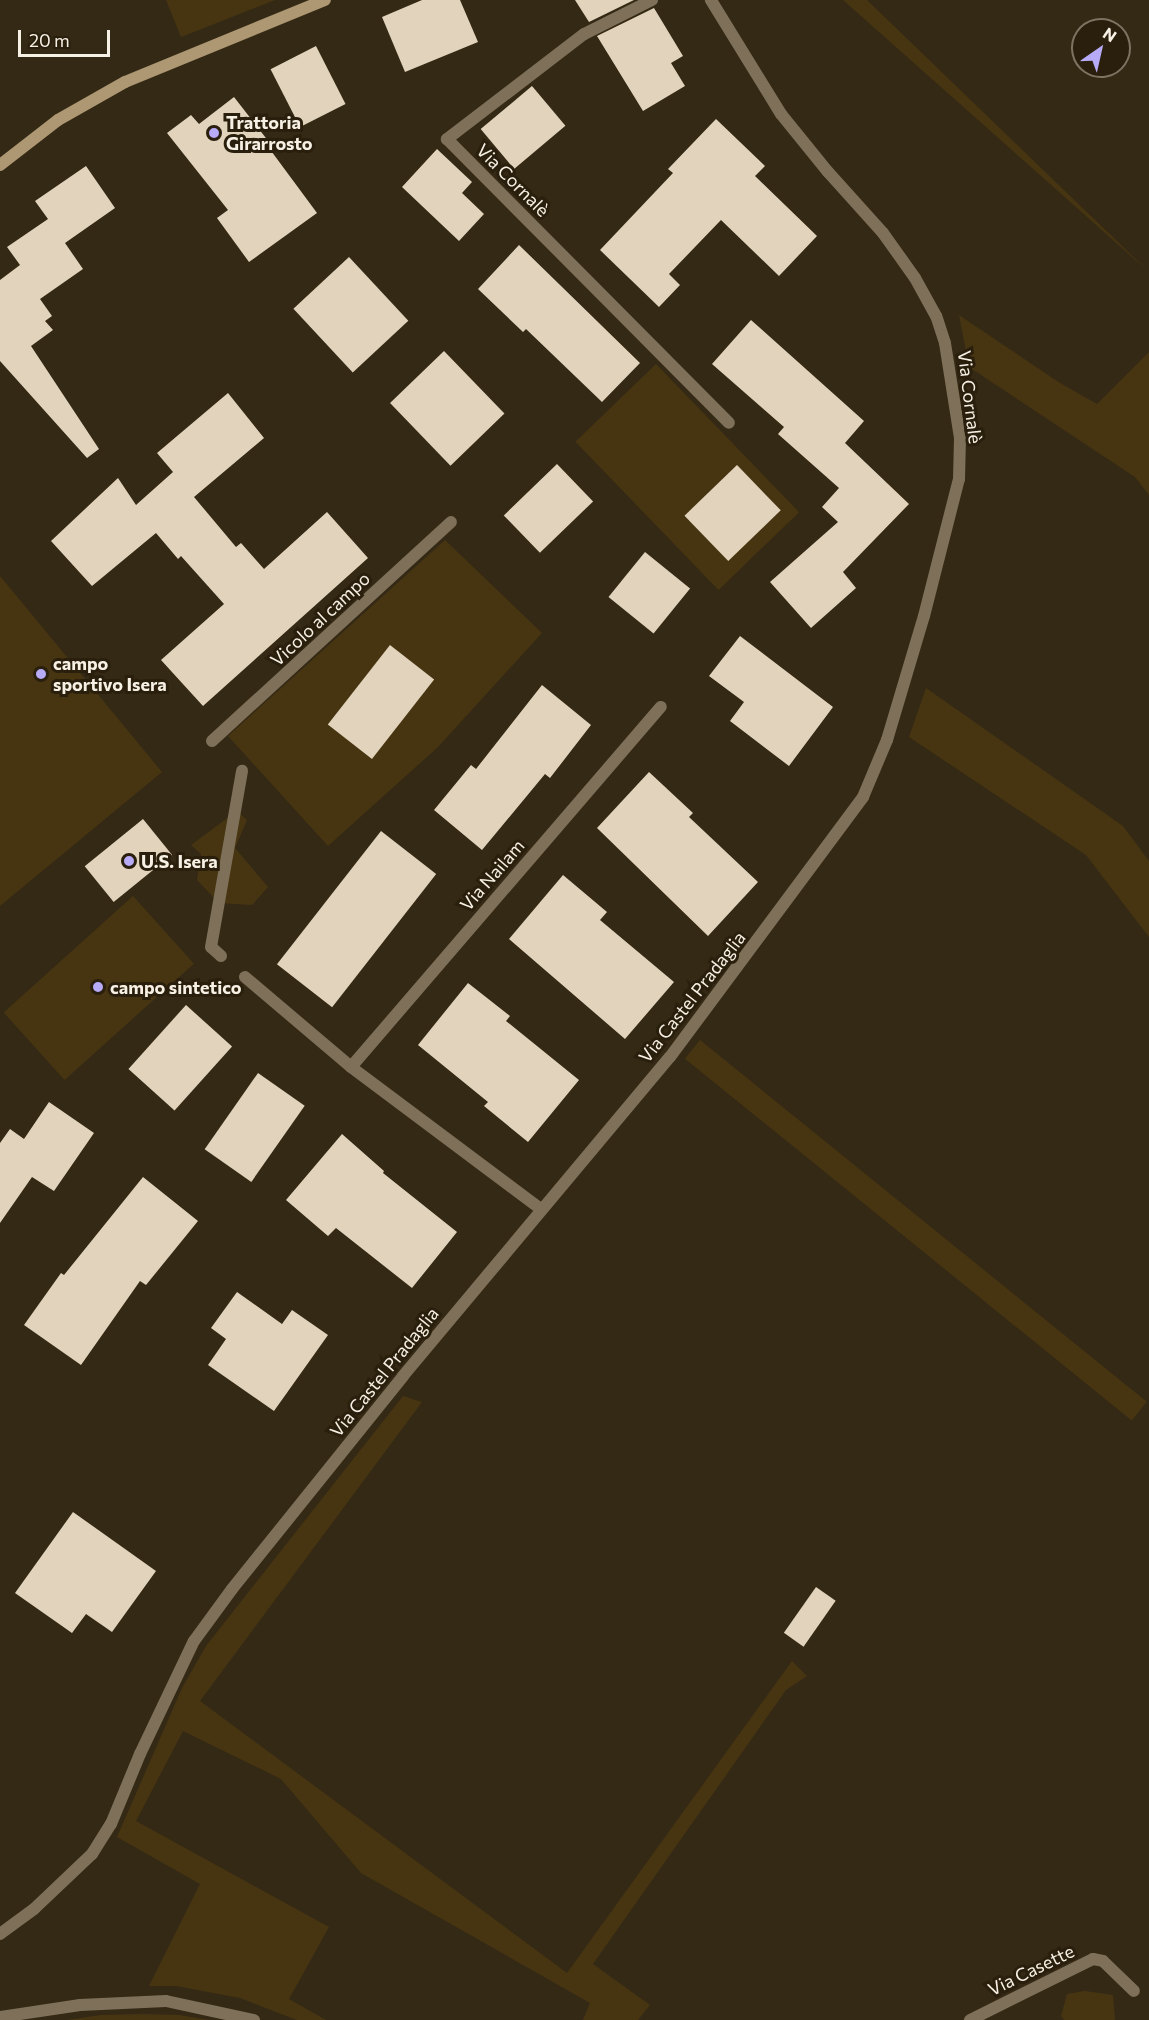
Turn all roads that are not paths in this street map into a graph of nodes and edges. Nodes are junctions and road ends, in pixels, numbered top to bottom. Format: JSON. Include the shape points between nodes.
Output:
{"nodes":[{"id":1,"x":325,"y":0,"type":"edge"},
{"id":2,"x":652,"y":0,"type":"edge"},
{"id":3,"x":711,"y":0,"type":"edge"},
{"id":4,"x":0,"y":165,"type":"edge"},
{"id":5,"x":729,"y":423,"type":"dead end"},
{"id":6,"x":451,"y":522,"type":"dead end"},
{"id":7,"x":661,"y":707,"type":"dead end"},
{"id":8,"x":212,"y":741,"type":"dead end"},
{"id":9,"x":242,"y":771,"type":"dead end"},
{"id":10,"x":827,"y":847,"type":"joint"},
{"id":11,"x":220,"y":956,"type":"dead end"},
{"id":12,"x":245,"y":977,"type":"dead end"},
{"id":13,"x":351,"y":1067,"type":"junction"},
{"id":14,"x":541,"y":1209,"type":"junction"},
{"id":15,"x":0,"y":1934,"type":"edge"},
{"id":16,"x":1134,"y":1991,"type":"dead end"},
{"id":17,"x":0,"y":2017,"type":"edge"},
{"id":18,"x":254,"y":2020,"type":"edge"},
{"id":19,"x":970,"y":2020,"type":"edge"}],
"edges":[{"from":1,"to":4,"type":"street","via":[[125,82],[58,120]]},
{"from":2,"to":5,"type":"street","name":"Via Cornalè","via":[[584,34],[447,139]]},
{"from":3,"to":10,"type":"street","name":"Via Cornalè","via":[[782,114],[883,233],[915,278],[936,316],[945,343],[960,438],[959,479],[887,740],[863,797]]},
{"from":6,"to":8,"type":"street","name":"Vicolo al campo"},
{"from":7,"to":13,"type":"street","name":"Via Nailam"},
{"from":9,"to":11,"type":"street","via":[[211,947]]},
{"from":10,"to":14,"type":"street","name":"Via Castel Pradaglia","via":[[670,1057]]},
{"from":12,"to":13,"type":"street"},
{"from":13,"to":14,"type":"street"},
{"from":14,"to":15,"type":"street","name":"Via Castel Pradaglia","via":[[284,1523],[194,1641],[111,1824],[92,1854],[34,1909]]},
{"from":16,"to":19,"type":"street","name":"Via Casette","via":[[1103,1961],[1093,1959]]},
{"from":17,"to":18,"type":"street","via":[[80,2005],[166,2001]]}]}
